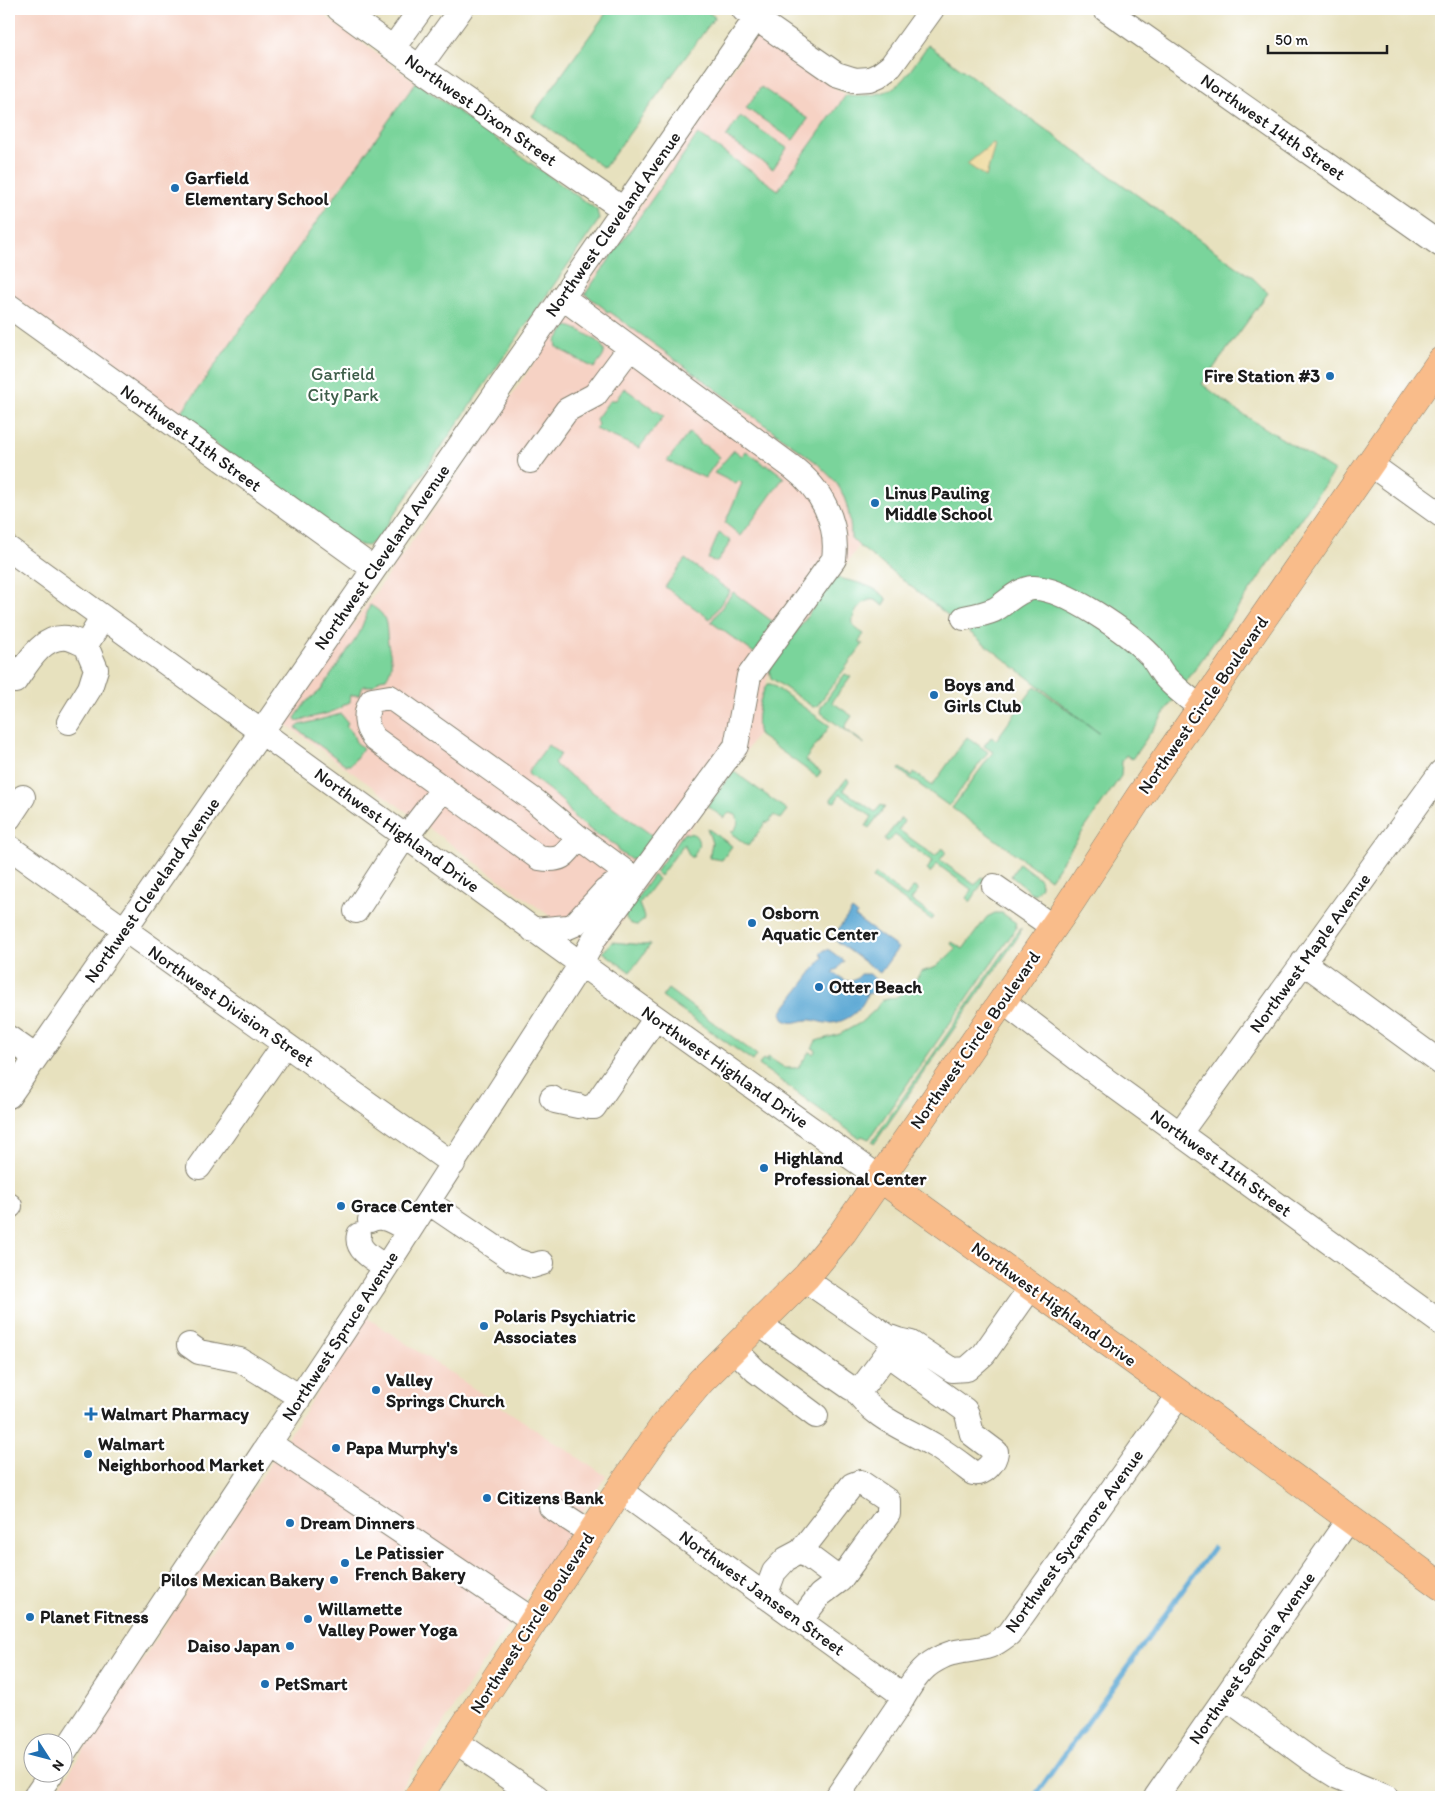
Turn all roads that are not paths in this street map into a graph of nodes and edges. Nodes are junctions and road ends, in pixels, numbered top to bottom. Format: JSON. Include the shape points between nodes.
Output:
{"nodes":[{"id":1,"x":339,"y":9,"type":"edge"},
{"id":2,"x":421,"y":9,"type":"edge"},
{"id":3,"x":461,"y":9,"type":"edge"},
{"id":4,"x":932,"y":9,"type":"edge"},
{"id":5,"x":1105,"y":9,"type":"edge"},
{"id":6,"x":749,"y":14,"type":"edge"},
{"id":7,"x":392,"y":48,"type":"junction"},
{"id":8,"x":419,"y":67,"type":"junction"},
{"id":9,"x":623,"y":209,"type":"junction"},
{"id":10,"x":1441,"y":245,"type":"edge"},
{"id":11,"x":562,"y":297,"type":"junction"},
{"id":12,"x":9,"y":306,"type":"edge"},
{"id":13,"x":630,"y":348,"type":"junction"},
{"id":14,"x":1441,"y":361,"type":"edge"},
{"id":15,"x":530,"y":460,"type":"dead end"},
{"id":16,"x":1370,"y":464,"type":"junction"},
{"id":17,"x":1441,"y":515,"type":"edge"},
{"id":18,"x":9,"y":549,"type":"edge"},
{"id":19,"x":374,"y":569,"type":"junction"},
{"id":20,"x":103,"y":617,"type":"junction"},
{"id":21,"x":964,"y":618,"type":"dead end"},
{"id":22,"x":86,"y":645,"type":"junction"},
{"id":23,"x":15,"y":681,"type":"dead end"},
{"id":24,"x":1201,"y":708,"type":"junction"},
{"id":25,"x":69,"y":722,"type":"dead end"},
{"id":26,"x":262,"y":731,"type":"junction"},
{"id":27,"x":1440,"y":776,"type":"edge"},
{"id":28,"x":443,"y":789,"type":"junction"},
{"id":29,"x":23,"y":797,"type":"dead end"},
{"id":30,"x":9,"y":818,"type":"edge"},
{"id":31,"x":405,"y":836,"type":"junction"},
{"id":32,"x":578,"y":837,"type":"junction"},
{"id":33,"x":9,"y":847,"type":"edge"},
{"id":34,"x":636,"y":880,"type":"junction"},
{"id":35,"x":994,"y":886,"type":"dead end"},
{"id":36,"x":356,"y":911,"type":"dead end"},
{"id":37,"x":1053,"y":927,"type":"junction"},
{"id":38,"x":125,"y":930,"type":"junction"},
{"id":39,"x":533,"y":930,"type":"junction"},
{"id":40,"x":1303,"y":962,"type":"junction"},
{"id":41,"x":581,"y":964,"type":"junction"},
{"id":42,"x":1002,"y":1001,"type":"junction"},
{"id":43,"x":656,"y":1018,"type":"junction"},
{"id":44,"x":9,"y":1038,"type":"edge"},
{"id":45,"x":286,"y":1044,"type":"junction"},
{"id":46,"x":36,"y":1057,"type":"junction"},
{"id":47,"x":1441,"y":1063,"type":"edge"},
{"id":48,"x":9,"y":1096,"type":"edge"},
{"id":49,"x":552,"y":1098,"type":"dead end"},
{"id":50,"x":1180,"y":1133,"type":"junction"},
{"id":51,"x":453,"y":1164,"type":"junction"},
{"id":52,"x":199,"y":1167,"type":"dead end"},
{"id":53,"x":880,"y":1178,"type":"junction"},
{"id":54,"x":428,"y":1202,"type":"junction"},
{"id":55,"x":410,"y":1231,"type":"junction"},
{"id":56,"x":542,"y":1263,"type":"dead end"},
{"id":57,"x":386,"y":1267,"type":"junction"},
{"id":58,"x":804,"y":1279,"type":"junction"},
{"id":59,"x":1031,"y":1287,"type":"junction"},
{"id":60,"x":1441,"y":1323,"type":"edge"},
{"id":61,"x":759,"y":1324,"type":"junction"},
{"id":62,"x":189,"y":1345,"type":"dead end"},
{"id":63,"x":892,"y":1347,"type":"junction"},
{"id":64,"x":733,"y":1348,"type":"junction"},
{"id":65,"x":854,"y":1388,"type":"junction"},
{"id":66,"x":1180,"y":1394,"type":"junction"},
{"id":67,"x":300,"y":1397,"type":"junction"},
{"id":68,"x":816,"y":1416,"type":"dead end"},
{"id":69,"x":269,"y":1443,"type":"junction"},
{"id":70,"x":619,"y":1490,"type":"junction"},
{"id":71,"x":551,"y":1508,"type":"dead end"},
{"id":72,"x":1349,"y":1519,"type":"junction"},
{"id":73,"x":591,"y":1533,"type":"junction"},
{"id":74,"x":801,"y":1551,"type":"junction"},
{"id":75,"x":840,"y":1580,"type":"junction"},
{"id":76,"x":1441,"y":1586,"type":"edge"},
{"id":77,"x":765,"y":1596,"type":"junction"},
{"id":78,"x":534,"y":1621,"type":"junction"},
{"id":79,"x":800,"y":1622,"type":"junction"},
{"id":80,"x":904,"y":1696,"type":"junction"},
{"id":81,"x":1225,"y":1697,"type":"junction"},
{"id":82,"x":72,"y":1741,"type":"edge"},
{"id":83,"x":455,"y":1741,"type":"junction"},
{"id":84,"x":44,"y":1784,"type":"edge"},
{"id":85,"x":35,"y":1797,"type":"edge"},
{"id":86,"x":418,"y":1797,"type":"edge"},
{"id":87,"x":536,"y":1797,"type":"edge"},
{"id":88,"x":838,"y":1797,"type":"edge"},
{"id":89,"x":1156,"y":1797,"type":"edge"},
{"id":90,"x":1386,"y":1797,"type":"edge"}],
"edges":[{"from":1,"to":7,"type":"street","name":"Northwest Dixon Street"},
{"from":2,"to":7,"type":"street"},
{"from":3,"to":8,"type":"street"},
{"from":4,"to":6,"type":"street","via":[[891,66],[870,79],[854,80],[836,74]]},
{"from":5,"to":10,"type":"street","name":"Northwest 14th Street"},
{"from":6,"to":9,"type":"street","name":"Northwest Cleveland Avenue"},
{"from":7,"to":8,"type":"street","name":"Northwest Dixon Street"},
{"from":8,"to":9,"type":"street","name":"Northwest Dixon Street"},
{"from":9,"to":11,"type":"street","name":"Northwest Cleveland Avenue"},
{"from":11,"to":13,"type":"street","name":"Northwest Spruce Avenue"},
{"from":11,"to":19,"type":"street","name":"Northwest Cleveland Avenue"},
{"from":12,"to":19,"type":"street","name":"Northwest 11th Street"},
{"from":13,"to":15,"type":"street","via":[[594,395],[567,410]]},
{"from":13,"to":34,"type":"street","name":"Northwest Spruce Avenue","via":[[811,484],[828,508],[836,547],[834,559],[749,676],[736,746]]},
{"from":14,"to":16,"type":"main road","name":"Northwest Circle Boulevard"},
{"from":16,"to":17,"type":"street"},
{"from":16,"to":24,"type":"main road","name":"Northwest Circle Boulevard"},
{"from":18,"to":20,"type":"street","name":"Northwest Highland Drive"},
{"from":19,"to":26,"type":"street","name":"Northwest Cleveland Avenue"},
{"from":20,"to":22,"type":"street"},
{"from":20,"to":26,"type":"street","name":"Northwest Highland Drive"},
{"from":21,"to":24,"type":"street","via":[[994,610],[1020,592],[1032,588],[1051,589],[1094,613],[1139,645],[1166,679]]},
{"from":22,"to":23,"type":"street","via":[[66,638],[51,640],[34,654]]},
{"from":22,"to":25,"type":"street","via":[[96,669],[90,688]]},
{"from":24,"to":37,"type":"main road","name":"Northwest Circle Boulevard"},
{"from":26,"to":31,"type":"street","name":"Northwest Highland Drive"},
{"from":26,"to":38,"type":"street","name":"Northwest Cleveland Avenue"},
{"from":27,"to":40,"type":"street","name":"Northwest Maple Avenue"},
{"from":28,"to":31,"type":"street"},
{"from":28,"to":32,"type":"street","via":[[539,858],[554,860],[563,856]]},
{"from":28,"to":32,"type":"street","via":[[368,732],[366,710],[372,700],[390,697]]},
{"from":29,"to":30,"type":"street"},
{"from":31,"to":36,"type":"street"},
{"from":31,"to":39,"type":"street","name":"Northwest Highland Drive"},
{"from":32,"to":34,"type":"street"},
{"from":33,"to":38,"type":"street","name":"Northwest Division Street"},
{"from":34,"to":39,"type":"street","via":[[615,884],[568,927]]},
{"from":34,"to":41,"type":"street","name":"Northwest Spruce Avenue","via":[[594,938]]},
{"from":35,"to":37,"type":"street"},
{"from":37,"to":42,"type":"main road","name":"Northwest Circle Boulevard"},
{"from":38,"to":45,"type":"street","name":"Northwest Division Street"},
{"from":38,"to":46,"type":"street","name":"Northwest Cleveland Avenue"},
{"from":39,"to":41,"type":"street","name":"Northwest Highland Drive"},
{"from":40,"to":47,"type":"street"},
{"from":40,"to":50,"type":"street","name":"Northwest Maple Avenue"},
{"from":41,"to":43,"type":"street","name":"Northwest Highland Drive"},
{"from":41,"to":51,"type":"street","name":"Northwest Spruce Avenue"},
{"from":42,"to":50,"type":"street","name":"Northwest 11th Street"},
{"from":42,"to":53,"type":"main road","name":"Northwest Circle Boulevard"},
{"from":43,"to":49,"type":"street","via":[[594,1107]]},
{"from":43,"to":53,"type":"street","name":"Northwest Highland Drive"},
{"from":44,"to":46,"type":"street"},
{"from":45,"to":51,"type":"street","name":"Northwest Division Street"},
{"from":45,"to":52,"type":"street"},
{"from":46,"to":48,"type":"street","name":"Northwest Cleveland Avenue"},
{"from":50,"to":60,"type":"street","name":"Northwest 11th Street"},
{"from":51,"to":54,"type":"street","name":"Northwest Spruce Avenue"},
{"from":53,"to":58,"type":"main road","name":"Northwest Circle Boulevard"},
{"from":53,"to":59,"type":"main road","name":"Northwest Highland Drive"},
{"from":54,"to":55,"type":"street","name":"Northwest Spruce Avenue"},
{"from":54,"to":56,"type":"street","via":[[512,1259],[532,1266]]},
{"from":55,"to":57,"type":"street","name":"Northwest Spruce Avenue"},
{"from":55,"to":57,"type":"street","via":[[386,1218],[376,1217],[364,1227],[358,1239],[361,1248]]},
{"from":57,"to":67,"type":"street","name":"Northwest Spruce Avenue"},
{"from":58,"to":61,"type":"main road","name":"Northwest Circle Boulevard"},
{"from":58,"to":63,"type":"street","via":[[887,1336]]},
{"from":59,"to":63,"type":"street","via":[[984,1354],[967,1369],[952,1370],[911,1343]]},
{"from":59,"to":66,"type":"main road","name":"Northwest Highland Drive"},
{"from":61,"to":64,"type":"main road","name":"Northwest Circle Boulevard"},
{"from":61,"to":65,"type":"street"},
{"from":62,"to":67,"type":"street","via":[[199,1352],[240,1360]]},
{"from":63,"to":65,"type":"street","via":[[861,1388]]},
{"from":63,"to":65,"type":"street","via":[[965,1410],[972,1434],[996,1452],[984,1472],[973,1473],[935,1446],[898,1427],[867,1406]]},
{"from":64,"to":68,"type":"street","via":[[756,1371]]},
{"from":64,"to":70,"type":"main road","name":"Northwest Circle Boulevard","via":[[690,1393]]},
{"from":66,"to":72,"type":"main road","name":"Northwest Highland Drive"},
{"from":66,"to":80,"type":"street","name":"Northwest Sycamore Avenue","via":[[1009,1634],[995,1644],[945,1654],[921,1672]]},
{"from":67,"to":69,"type":"street","name":"Northwest Spruce Avenue"},
{"from":69,"to":78,"type":"street"},
{"from":69,"to":82,"type":"street","name":"Northwest Spruce Avenue"},
{"from":70,"to":73,"type":"main road","name":"Northwest Circle Boulevard"},
{"from":70,"to":77,"type":"street","name":"Northwest Janssen Street"},
{"from":71,"to":73,"type":"street"},
{"from":72,"to":76,"type":"main road","name":"Northwest Highland Drive"},
{"from":72,"to":81,"type":"street","name":"Northwest Sequoia Avenue"},
{"from":73,"to":78,"type":"main road","name":"Northwest Circle Boulevard"},
{"from":74,"to":75,"type":"street"},
{"from":74,"to":75,"type":"street","via":[[852,1485],[860,1482],[888,1501],[888,1514]]},
{"from":74,"to":77,"type":"street","via":[[786,1558],[774,1572]]},
{"from":75,"to":79,"type":"street","via":[[820,1595]]},
{"from":77,"to":79,"type":"street","name":"Northwest Janssen Street"},
{"from":78,"to":83,"type":"main road","name":"Northwest Circle Boulevard"},
{"from":79,"to":80,"type":"street","name":"Northwest Janssen Street"},
{"from":80,"to":88,"type":"street","name":"Northwest Sycamore Avenue"},
{"from":81,"to":89,"type":"street","name":"Northwest Sequoia Avenue"},
{"from":81,"to":90,"type":"street","via":[[1314,1762]]},
{"from":83,"to":86,"type":"main road","name":"Northwest Circle Boulevard"},
{"from":83,"to":87,"type":"street"},
{"from":84,"to":85,"type":"street"}]}
